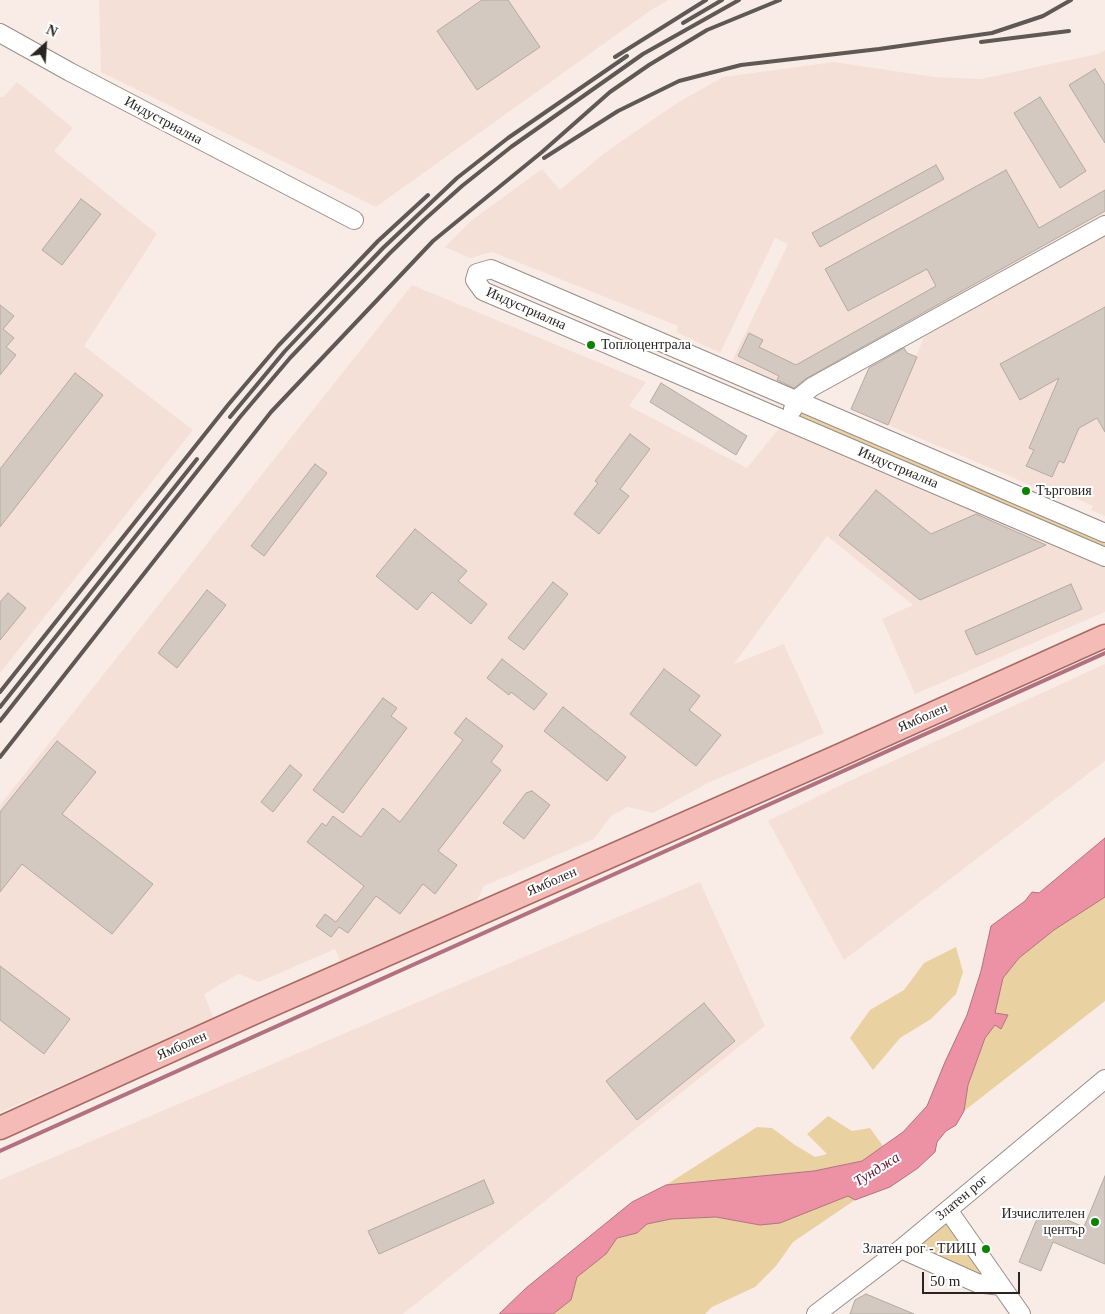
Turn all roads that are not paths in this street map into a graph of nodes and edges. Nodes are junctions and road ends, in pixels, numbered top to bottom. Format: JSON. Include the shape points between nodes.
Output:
{"nodes":[{"id":1,"x":0,"y":33,"type":"edge"},
{"id":2,"x":354,"y":220,"type":"dead end"},
{"id":3,"x":1105,"y":226,"type":"edge"},
{"id":4,"x":665,"y":344,"type":"junction"},
{"id":5,"x":650,"y":362,"type":"junction"},
{"id":6,"x":796,"y":400,"type":"junction"},
{"id":7,"x":787,"y":421,"type":"junction"},
{"id":8,"x":860,"y":428,"type":"junction"},
{"id":9,"x":871,"y":457,"type":"junction"},
{"id":10,"x":976,"y":478,"type":"junction"},
{"id":11,"x":953,"y":492,"type":"junction"},
{"id":12,"x":1105,"y":533,"type":"edge"},
{"id":13,"x":1105,"y":557,"type":"edge"},
{"id":14,"x":1105,"y":636,"type":"edge"},
{"id":15,"x":1105,"y":1079,"type":"edge"},
{"id":16,"x":0,"y":1128,"type":"edge"},
{"id":17,"x":948,"y":1210,"type":"junction"},
{"id":18,"x":901,"y":1249,"type":"junction"},
{"id":19,"x":1001,"y":1286,"type":"junction"},
{"id":20,"x":816,"y":1314,"type":"edge"},
{"id":21,"x":1021,"y":1314,"type":"edge"}],
"edges":[{"from":1,"to":2,"type":"street","name":"Индустриална"},
{"from":3,"to":6,"type":"street","via":[[812,387]]},
{"from":4,"to":5,"type":"street"},
{"from":4,"to":5,"type":"street","name":"Индустриална","via":[[491,269],[478,273],[475,280],[483,291]]},
{"from":4,"to":6,"type":"street","name":"Индустриална"},
{"from":5,"to":7,"type":"street","name":"Индустриална"},
{"from":6,"to":7,"type":"street"},
{"from":6,"to":8,"type":"street","name":"Индустриална"},
{"from":7,"to":9,"type":"street","name":"Индустриална"},
{"from":8,"to":9,"type":"street"},
{"from":8,"to":10,"type":"street","name":"Индустриална"},
{"from":9,"to":11,"type":"street","name":"Индустриална"},
{"from":10,"to":11,"type":"street"},
{"from":10,"to":12,"type":"street","name":"Индустриална"},
{"from":11,"to":13,"type":"street","name":"Индустриална"},
{"from":14,"to":16,"type":"main road","name":"Ямболен"},
{"from":15,"to":17,"type":"street","name":"Златен рог"},
{"from":17,"to":18,"type":"street","name":"Златен рог"},
{"from":17,"to":19,"type":"street"},
{"from":18,"to":19,"type":"street","via":[[977,1283]]},
{"from":18,"to":20,"type":"street","name":"Златен рог"},
{"from":19,"to":21,"type":"street"}]}
